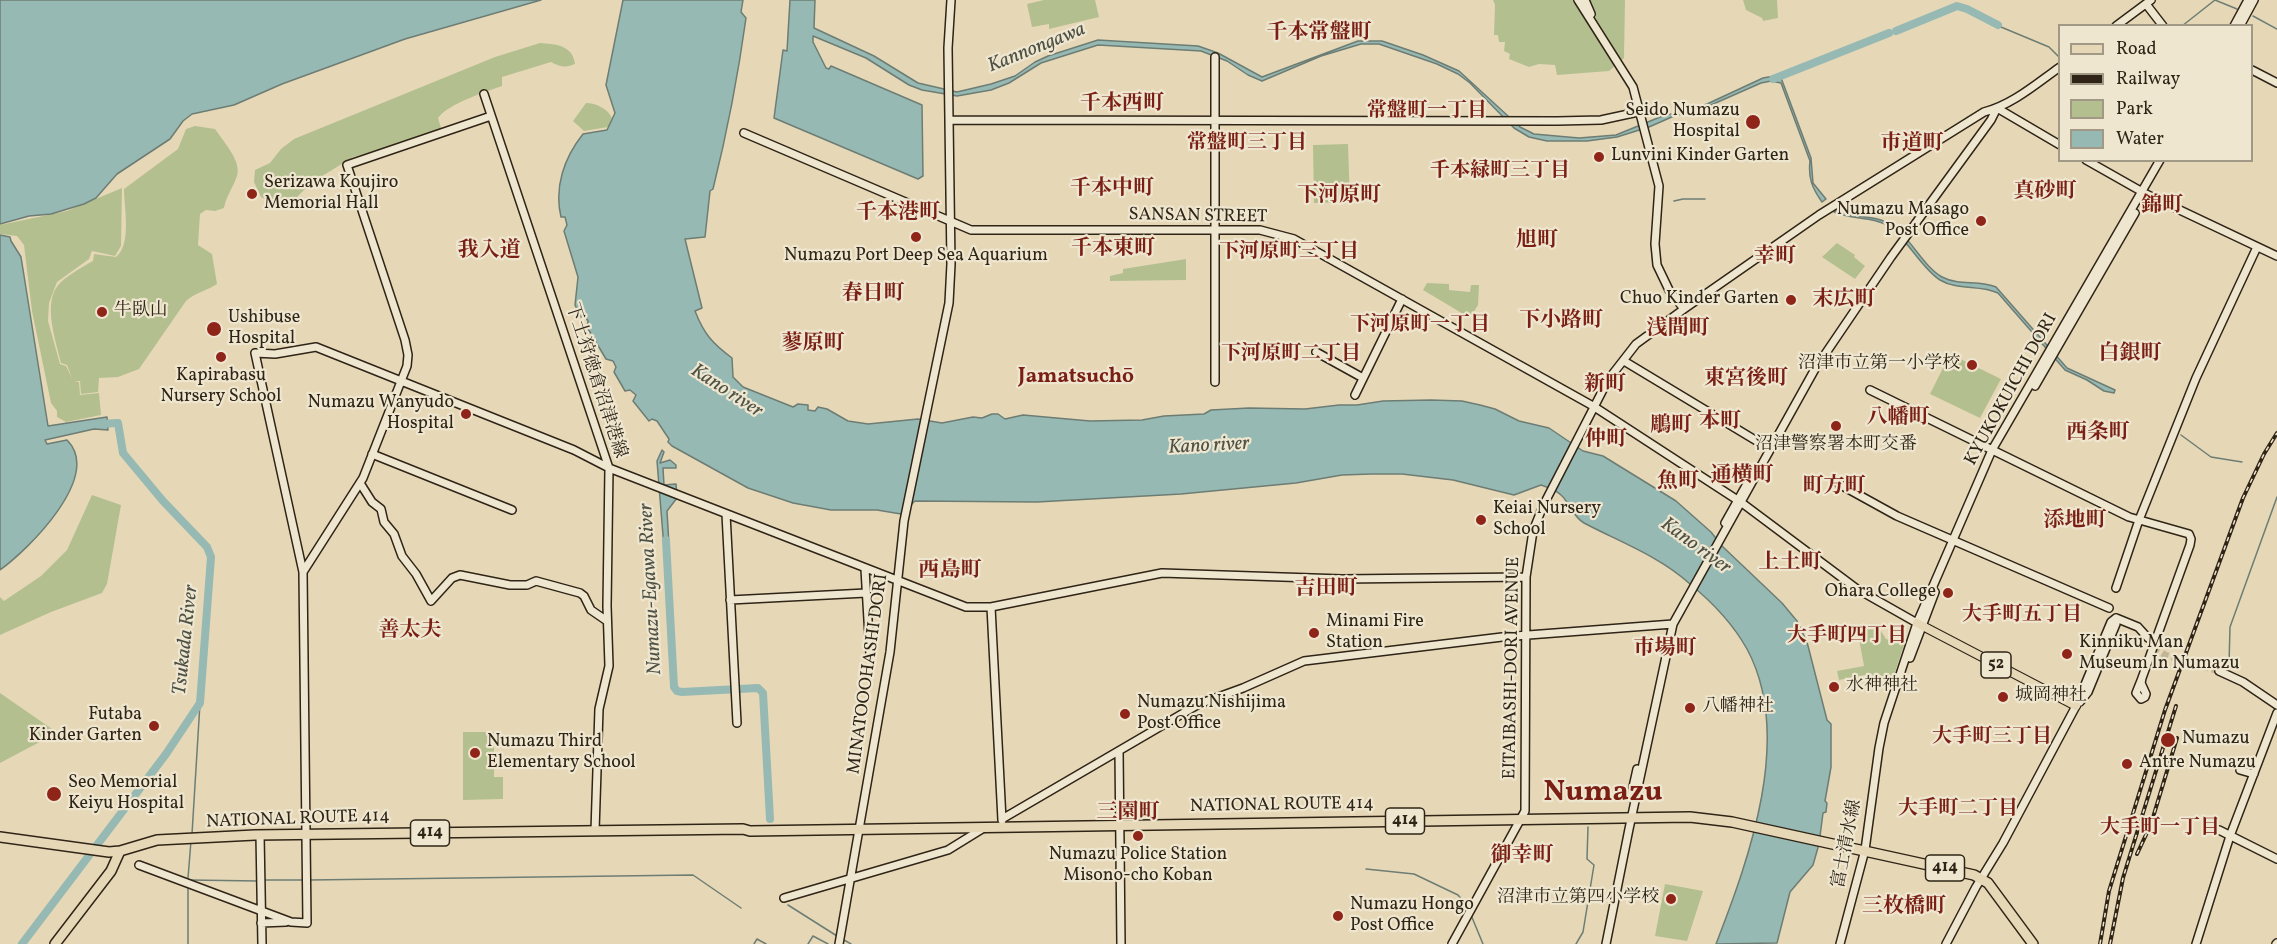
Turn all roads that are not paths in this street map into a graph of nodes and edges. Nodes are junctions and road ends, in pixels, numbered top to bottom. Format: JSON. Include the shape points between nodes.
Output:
{"nodes":[{"id":1,"x":951,"y":0,"type":"edge"},
{"id":2,"x":1578,"y":0,"type":"edge"},
{"id":3,"x":1585,"y":0,"type":"edge"},
{"id":4,"x":2248,"y":0,"type":"edge"},
{"id":5,"x":2254,"y":0,"type":"edge"},
{"id":6,"x":2148,"y":2,"type":"edge"},
{"id":7,"x":1593,"y":22,"type":"junction"},
{"id":8,"x":2119,"y":24,"type":"edge"},
{"id":9,"x":2162,"y":24,"type":"edge"},
{"id":10,"x":2235,"y":24,"type":"edge"},
{"id":11,"x":2241,"y":24,"type":"edge"},
{"id":12,"x":1215,"y":57,"type":"dead end"},
{"id":13,"x":2058,"y":68,"type":"edge"},
{"id":14,"x":2253,"y":70,"type":"edge"},
{"id":15,"x":2277,"y":82,"type":"edge"},
{"id":16,"x":484,"y":94,"type":"dead end"},
{"id":17,"x":1997,"y":108,"type":"junction"},
{"id":18,"x":1638,"y":112,"type":"junction"},
{"id":19,"x":491,"y":116,"type":"junction"},
{"id":20,"x":950,"y":120,"type":"junction"},
{"id":21,"x":1215,"y":120,"type":"junction"},
{"id":22,"x":744,"y":133,"type":"dead end"},
{"id":23,"x":2058,"y":144,"type":"edge"},
{"id":24,"x":2090,"y":162,"type":"edge"},
{"id":25,"x":2159,"y":162,"type":"edge"},
{"id":26,"x":2164,"y":162,"type":"edge"},
{"id":27,"x":2144,"y":193,"type":"junction"},
{"id":28,"x":951,"y":221,"type":"junction"},
{"id":29,"x":1215,"y":231,"type":"junction"},
{"id":30,"x":2257,"y":247,"type":"junction"},
{"id":31,"x":2277,"y":256,"type":"edge"},
{"id":32,"x":1402,"y":299,"type":"junction"},
{"id":33,"x":1684,"y":309,"type":"junction"},
{"id":34,"x":1316,"y":352,"type":"dead end"},
{"id":35,"x":1624,"y":361,"type":"junction"},
{"id":36,"x":1363,"y":378,"type":"junction"},
{"id":37,"x":402,"y":381,"type":"junction"},
{"id":38,"x":1215,"y":382,"type":"dead end"},
{"id":39,"x":1870,"y":390,"type":"dead end"},
{"id":40,"x":1354,"y":395,"type":"dead end"},
{"id":41,"x":1593,"y":406,"type":"junction"},
{"id":42,"x":1770,"y":449,"type":"junction"},
{"id":43,"x":1994,"y":451,"type":"junction"},
{"id":44,"x":372,"y":454,"type":"junction"},
{"id":45,"x":609,"y":468,"type":"junction"},
{"id":46,"x":360,"y":483,"type":"junction"},
{"id":47,"x":1839,"y":484,"type":"dead end"},
{"id":48,"x":1740,"y":501,"type":"junction"},
{"id":49,"x":512,"y":510,"type":"dead end"},
{"id":50,"x":726,"y":514,"type":"junction"},
{"id":51,"x":2139,"y":520,"type":"junction"},
{"id":52,"x":1955,"y":541,"type":"junction"},
{"id":53,"x":865,"y":569,"type":"junction"},
{"id":54,"x":303,"y":572,"type":"junction"},
{"id":55,"x":1526,"y":577,"type":"junction"},
{"id":56,"x":898,"y":581,"type":"junction"},
{"id":57,"x":2116,"y":588,"type":"dead end"},
{"id":58,"x":866,"y":593,"type":"junction"},
{"id":59,"x":730,"y":600,"type":"junction"},
{"id":60,"x":991,"y":607,"type":"junction"},
{"id":61,"x":2109,"y":608,"type":"dead end"},
{"id":62,"x":607,"y":621,"type":"junction"},
{"id":63,"x":1919,"y":624,"type":"junction"},
{"id":64,"x":1671,"y":625,"type":"junction"},
{"id":65,"x":1526,"y":635,"type":"junction"},
{"id":66,"x":2148,"y":638,"type":"tunnel mouth"},
{"id":67,"x":870,"y":654,"type":"dead end"},
{"id":68,"x":2220,"y":671,"type":"tunnel mouth"},
{"id":69,"x":2142,"y":678,"type":"dead end"},
{"id":70,"x":2277,"y":705,"type":"edge"},
{"id":71,"x":2076,"y":706,"type":"junction"},
{"id":72,"x":2277,"y":713,"type":"edge"},
{"id":73,"x":737,"y":723,"type":"dead end"},
{"id":74,"x":1119,"y":751,"type":"junction"},
{"id":75,"x":2240,"y":770,"type":"dead end"},
{"id":76,"x":2254,"y":774,"type":"junction"},
{"id":77,"x":1522,"y":818,"type":"junction"},
{"id":78,"x":1629,"y":818,"type":"junction"},
{"id":79,"x":1002,"y":822,"type":"junction"},
{"id":80,"x":1119,"y":825,"type":"junction"},
{"id":81,"x":860,"y":827,"type":"junction"},
{"id":82,"x":982,"y":829,"type":"junction"},
{"id":83,"x":2219,"y":830,"type":"dead end"},
{"id":84,"x":596,"y":831,"type":"junction"},
{"id":85,"x":260,"y":835,"type":"junction"},
{"id":86,"x":306,"y":835,"type":"junction"},
{"id":87,"x":2230,"y":836,"type":"junction"},
{"id":88,"x":0,"y":837,"type":"edge"},
{"id":89,"x":1865,"y":850,"type":"junction"},
{"id":90,"x":120,"y":851,"type":"junction"},
{"id":91,"x":2277,"y":859,"type":"edge"},
{"id":92,"x":139,"y":865,"type":"dead end"},
{"id":93,"x":851,"y":878,"type":"junction"},
{"id":94,"x":1982,"y":879,"type":"junction"},
{"id":95,"x":784,"y":898,"type":"dead end"},
{"id":96,"x":261,"y":911,"type":"junction"},
{"id":97,"x":291,"y":922,"type":"junction"},
{"id":98,"x":261,"y":923,"type":"junction"},
{"id":99,"x":55,"y":944,"type":"edge"},
{"id":100,"x":262,"y":944,"type":"edge"},
{"id":101,"x":839,"y":944,"type":"edge"},
{"id":102,"x":1121,"y":944,"type":"edge"},
{"id":103,"x":1452,"y":944,"type":"edge"},
{"id":104,"x":1605,"y":944,"type":"edge"},
{"id":105,"x":1840,"y":944,"type":"edge"},
{"id":106,"x":1946,"y":944,"type":"edge"},
{"id":107,"x":2033,"y":944,"type":"edge"},
{"id":108,"x":2196,"y":944,"type":"edge"}],
"edges":[{"from":1,"to":20,"type":"street"},
{"from":2,"to":7,"type":"street"},
{"from":3,"to":7,"type":"street"},
{"from":4,"to":10,"type":"street"},
{"from":5,"to":11,"type":"street"},
{"from":6,"to":8,"type":"street"},
{"from":6,"to":9,"type":"street"},
{"from":7,"to":18,"type":"street","via":[[1629,77]]},
{"from":12,"to":21,"type":"street"},
{"from":13,"to":17,"type":"street","name":"EITAIBASHI-DORI AVENUE"},
{"from":14,"to":15,"type":"street"},
{"from":16,"to":19,"type":"street","name":"下土狩徳倉沼津港線"},
{"from":17,"to":23,"type":"street"},
{"from":17,"to":33,"type":"street","name":"EITAIBASHI-DORI AVENUE","via":[[1984,112],[1835,204]]},
{"from":17,"to":42,"type":"street","via":[[1815,369]]},
{"from":18,"to":21,"type":"street","via":[[1601,120]]},
{"from":18,"to":33,"type":"street","via":[[1659,186],[1657,265]]},
{"from":19,"to":37,"type":"street","via":[[347,165],[405,340],[408,355]]},
{"from":19,"to":45,"type":"street","name":"下土狩徳倉沼津港線"},
{"from":20,"to":21,"type":"street"},
{"from":20,"to":28,"type":"street"},
{"from":21,"to":29,"type":"street"},
{"from":22,"to":28,"type":"street","name":"SANSAN STREET"},
{"from":24,"to":27,"type":"street"},
{"from":25,"to":27,"type":"street","name":"KYUKOKUICHI DORI"},
{"from":26,"to":27,"type":"street","name":"KYUKOKUICHI DORI"},
{"from":27,"to":30,"type":"street"},
{"from":27,"to":43,"type":"street","name":"KYUKOKUICHI DORI"},
{"from":28,"to":29,"type":"street","name":"SANSAN STREET","via":[[981,231]]},
{"from":28,"to":56,"type":"street","name":"MINATOOOHASHI DORI","via":[[949,303],[904,521]]},
{"from":29,"to":32,"type":"street","name":"SANSAN STREET","via":[[1260,230],[1283,235]]},
{"from":29,"to":38,"type":"street"},
{"from":30,"to":31,"type":"street"},
{"from":30,"to":51,"type":"street","via":[[2196,378]]},
{"from":32,"to":36,"type":"street"},
{"from":32,"to":41,"type":"street","name":"SANSAN STREET"},
{"from":33,"to":35,"type":"street","name":"EITAIBASHI-DORI AVENUE","via":[[1636,344]]},
{"from":34,"to":36,"type":"street"},
{"from":35,"to":41,"type":"street","name":"EITAIBASHI-DORI AVENUE"},
{"from":35,"to":42,"type":"street"},
{"from":36,"to":40,"type":"street"},
{"from":37,"to":44,"type":"street"},
{"from":37,"to":45,"type":"street","via":[[574,450]]},
{"from":37,"to":54,"type":"street","via":[[316,347],[255,353]]},
{"from":39,"to":43,"type":"street"},
{"from":41,"to":48,"type":"street","name":"SANSAN STREET"},
{"from":41,"to":55,"type":"street","name":"EITAIBASHI-DORI AVENUE","via":[[1534,528]]},
{"from":42,"to":48,"type":"street"},
{"from":43,"to":51,"type":"street"},
{"from":43,"to":52,"type":"street","name":"KYUKOKUICHI DORI"},
{"from":44,"to":46,"type":"street"},
{"from":44,"to":49,"type":"street"},
{"from":45,"to":50,"type":"street"},
{"from":45,"to":62,"type":"street","name":"下土狩徳倉沼津港線"},
{"from":46,"to":54,"type":"street"},
{"from":46,"to":62,"type":"street","via":[[372,502],[381,508],[402,556],[431,601],[452,578],[460,575],[510,585],[536,581],[580,593],[591,610]]},
{"from":47,"to":52,"type":"street","via":[[1897,516]]},
{"from":48,"to":63,"type":"street","name":"SANSAN STREET","via":[[1857,588]]},
{"from":48,"to":64,"type":"street"},
{"from":50,"to":53,"type":"street"},
{"from":50,"to":59,"type":"street"},
{"from":51,"to":57,"type":"street"},
{"from":51,"to":69,"type":"street","via":[[2183,531],[2191,539]]},
{"from":52,"to":61,"type":"street"},
{"from":52,"to":63,"type":"street"},
{"from":53,"to":56,"type":"street"},
{"from":53,"to":58,"type":"street"},
{"from":54,"to":86,"type":"street"},
{"from":55,"to":60,"type":"street","via":[[1342,579],[1162,573]]},
{"from":55,"to":65,"type":"street","name":"EITAIBASHI-DORI AVENUE"},
{"from":56,"to":60,"type":"street","via":[[966,607]]},
{"from":56,"to":81,"type":"street","name":"MINATOOOHASHI DORI"},
{"from":58,"to":59,"type":"street"},
{"from":58,"to":67,"type":"street"},
{"from":59,"to":73,"type":"street"},
{"from":60,"to":79,"type":"street"},
{"from":62,"to":84,"type":"street","name":"下土狩徳倉沼津港線","via":[[609,666],[599,709]]},
{"from":63,"to":71,"type":"main road","number":"52"},
{"from":63,"to":89,"type":"street","name":"富士清水線","via":[[1884,723]]},
{"from":64,"to":65,"type":"street"},
{"from":64,"to":78,"type":"street"},
{"from":65,"to":74,"type":"street","via":[[1304,661],[1199,704]]},
{"from":65,"to":77,"type":"street","name":"EITAIBASHI-DORI AVENUE"},
{"from":66,"to":71,"type":"street","via":[[2138,627],[2116,618],[2111,622]]},
{"from":68,"to":70,"type":"street"},
{"from":71,"to":94,"type":"street"},
{"from":72,"to":76,"type":"street"},
{"from":74,"to":79,"type":"street"},
{"from":74,"to":80,"type":"street"},
{"from":75,"to":76,"type":"street"},
{"from":76,"to":87,"type":"street"},
{"from":77,"to":78,"type":"highway","name":"NATIONAL ROUTE 414","number":"414"},
{"from":77,"to":80,"type":"highway","name":"NATIONAL ROUTE 414","number":"414"},
{"from":77,"to":103,"type":"street"},
{"from":78,"to":89,"type":"highway","name":"NATIONAL ROUTE 414","number":"414","via":[[1702,817]]},
{"from":78,"to":104,"type":"street"},
{"from":79,"to":80,"type":"highway","name":"NATIONAL ROUTE 414","number":"414"},
{"from":79,"to":81,"type":"highway","name":"NATIONAL ROUTE 414","number":"414"},
{"from":80,"to":82,"type":"highway","name":"NATIONAL ROUTE 414","number":"414"},
{"from":80,"to":102,"type":"street"},
{"from":81,"to":82,"type":"highway","name":"NATIONAL ROUTE 414","number":"414"},
{"from":81,"to":84,"type":"highway","name":"NATIONAL ROUTE 414","number":"414"},
{"from":81,"to":93,"type":"street","name":"MINATOOOHASHI DORI"},
{"from":82,"to":93,"type":"street","via":[[948,850]]},
{"from":83,"to":87,"type":"street"},
{"from":84,"to":86,"type":"highway","name":"NATIONAL ROUTE 414","number":"414"},
{"from":85,"to":86,"type":"highway","name":"NATIONAL ROUTE 414","number":"414"},
{"from":85,"to":90,"type":"highway","name":"NATIONAL ROUTE 414","number":"414","via":[[157,840]]},
{"from":85,"to":96,"type":"street"},
{"from":86,"to":97,"type":"street","via":[[307,922]]},
{"from":87,"to":91,"type":"street"},
{"from":87,"to":108,"type":"street"},
{"from":88,"to":90,"type":"highway","name":"NATIONAL ROUTE 414","number":"414"},
{"from":89,"to":94,"type":"highway","number":"414"},
{"from":89,"to":105,"type":"street","name":"富士清水線"},
{"from":90,"to":99,"type":"highway","via":[[111,872]]},
{"from":92,"to":96,"type":"street"},
{"from":93,"to":95,"type":"street"},
{"from":93,"to":101,"type":"street","name":"MINATOOOHASHI DORI"},
{"from":94,"to":106,"type":"street"},
{"from":94,"to":107,"type":"highway","number":"414"},
{"from":96,"to":97,"type":"street"},
{"from":96,"to":98,"type":"street"},
{"from":97,"to":98,"type":"street"},
{"from":98,"to":100,"type":"street"}]}
